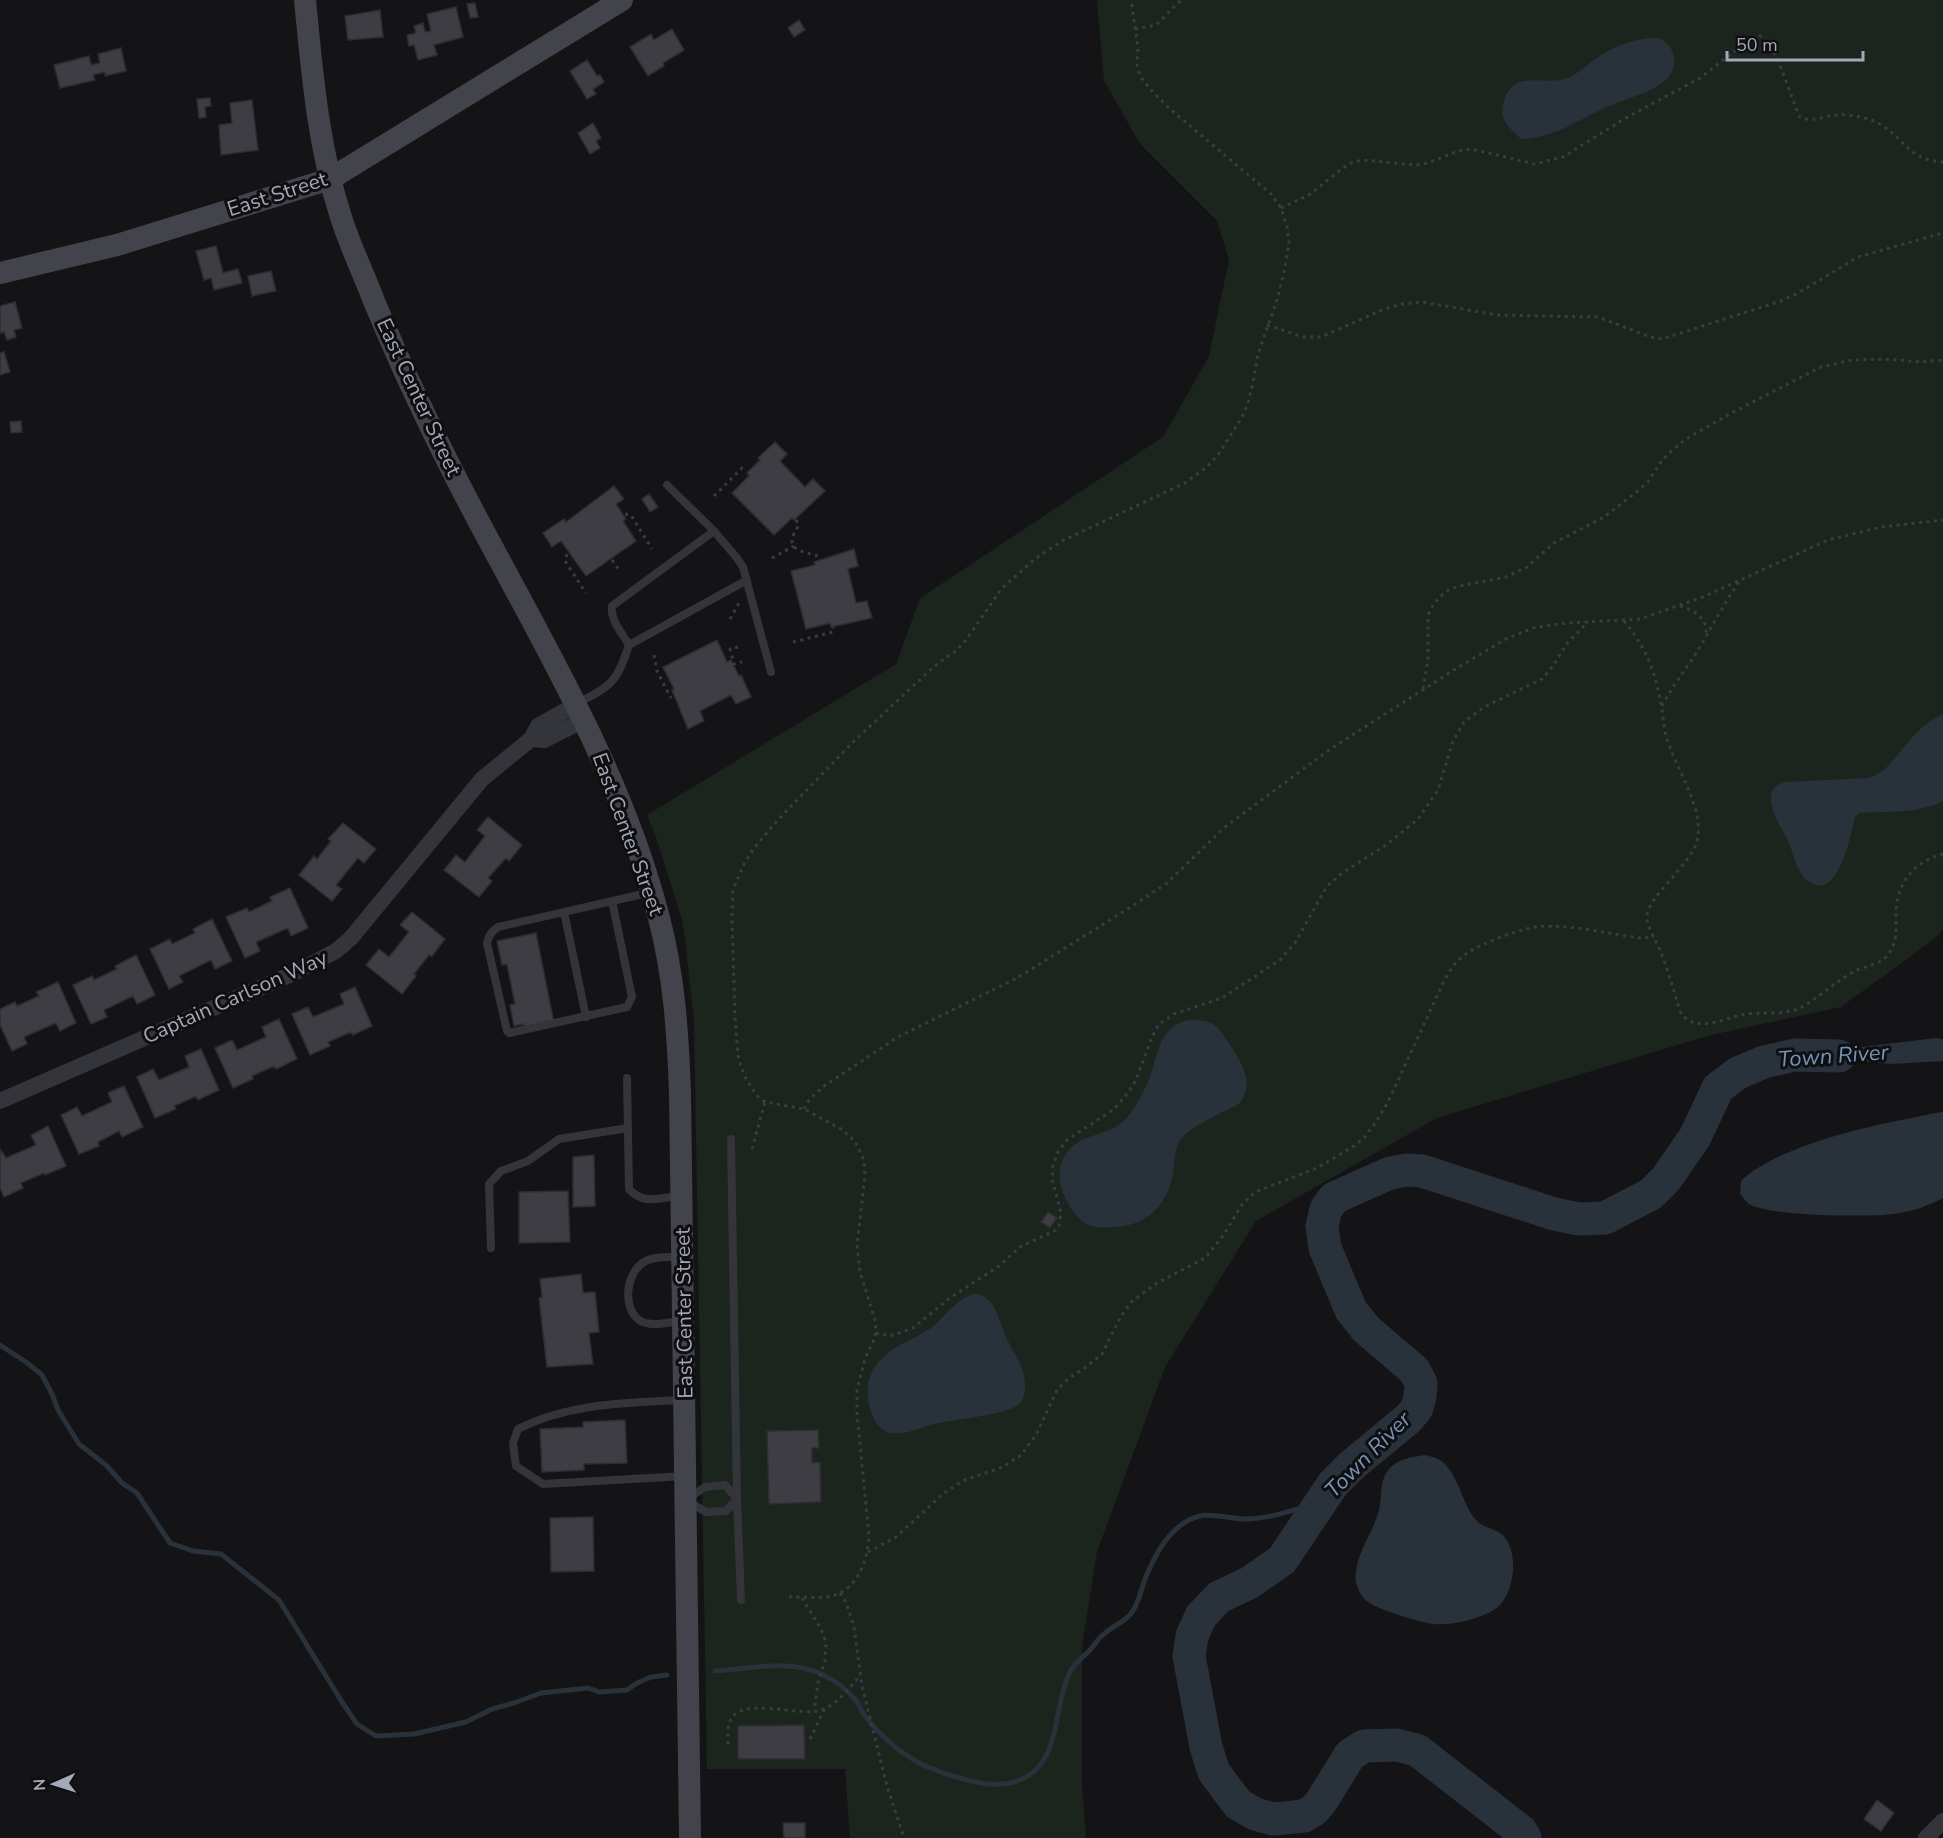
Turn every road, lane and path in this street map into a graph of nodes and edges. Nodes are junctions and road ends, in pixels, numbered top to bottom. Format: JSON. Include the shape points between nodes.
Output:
{"nodes":[{"id":1,"x":305,"y":0,"type":"edge"},
{"id":2,"x":1131,"y":0,"type":"edge"},
{"id":3,"x":1181,"y":0,"type":"edge"},
{"id":4,"x":616,"y":2,"type":"edge"},
{"id":5,"x":1135,"y":29,"type":"junction"},
{"id":6,"x":1943,"y":162,"type":"edge"},
{"id":7,"x":330,"y":179,"type":"junction"},
{"id":8,"x":1281,"y":208,"type":"junction"},
{"id":9,"x":1943,"y":233,"type":"edge"},
{"id":10,"x":0,"y":273,"type":"edge"},
{"id":11,"x":1267,"y":326,"type":"junction"},
{"id":12,"x":1943,"y":360,"type":"edge"},
{"id":13,"x":747,"y":470,"type":"dead end"},
{"id":14,"x":667,"y":485,"type":"dead end"},
{"id":15,"x":714,"y":496,"type":"dead end"},
{"id":16,"x":625,"y":514,"type":"dead end"},
{"id":17,"x":795,"y":519,"type":"dead end"},
{"id":18,"x":1943,"y":520,"type":"edge"},
{"id":19,"x":714,"y":531,"type":"junction"},
{"id":20,"x":794,"y":546,"type":"junction"},
{"id":21,"x":652,"y":549,"type":"dead end"},
{"id":22,"x":567,"y":554,"type":"dead end"},
{"id":23,"x":772,"y":558,"type":"dead end"},
{"id":24,"x":612,"y":560,"type":"dead end"},
{"id":25,"x":818,"y":560,"type":"dead end"},
{"id":26,"x":620,"y":571,"type":"dead end"},
{"id":27,"x":747,"y":580,"type":"junction"},
{"id":28,"x":1740,"y":580,"type":"junction"},
{"id":29,"x":586,"y":593,"type":"dead end"},
{"id":30,"x":739,"y":603,"type":"dead end"},
{"id":31,"x":1680,"y":606,"type":"junction"},
{"id":32,"x":730,"y":619,"type":"dead end"},
{"id":33,"x":1589,"y":621,"type":"junction"},
{"id":34,"x":1624,"y":621,"type":"junction"},
{"id":35,"x":833,"y":627,"type":"dead end"},
{"id":36,"x":1706,"y":635,"type":"junction"},
{"id":37,"x":793,"y":642,"type":"dead end"},
{"id":38,"x":629,"y":645,"type":"junction"},
{"id":39,"x":738,"y":647,"type":"dead end"},
{"id":40,"x":654,"y":656,"type":"dead end"},
{"id":41,"x":742,"y":662,"type":"dead end"},
{"id":42,"x":771,"y":672,"type":"dead end"},
{"id":43,"x":1423,"y":689,"type":"junction"},
{"id":44,"x":671,"y":698,"type":"dead end"},
{"id":45,"x":1662,"y":708,"type":"junction"},
{"id":46,"x":581,"y":712,"type":"junction"},
{"id":47,"x":1943,"y":854,"type":"edge"},
{"id":48,"x":652,"y":892,"type":"junction"},
{"id":49,"x":612,"y":902,"type":"junction"},
{"id":50,"x":564,"y":912,"type":"junction"},
{"id":51,"x":1654,"y":937,"type":"junction"},
{"id":52,"x":586,"y":1017,"type":"junction"},
{"id":53,"x":627,"y":1078,"type":"dead end"},
{"id":54,"x":0,"y":1101,"type":"edge"},
{"id":55,"x":765,"y":1102,"type":"junction"},
{"id":56,"x":804,"y":1109,"type":"junction"},
{"id":57,"x":628,"y":1128,"type":"junction"},
{"id":58,"x":730,"y":1139,"type":"dead end"},
{"id":59,"x":752,"y":1149,"type":"dead end"},
{"id":60,"x":682,"y":1196,"type":"junction"},
{"id":61,"x":491,"y":1248,"type":"dead end"},
{"id":62,"x":683,"y":1257,"type":"junction"},
{"id":63,"x":684,"y":1321,"type":"junction"},
{"id":64,"x":876,"y":1333,"type":"junction"},
{"id":65,"x":684,"y":1400,"type":"junction"},
{"id":66,"x":685,"y":1476,"type":"junction"},
{"id":67,"x":737,"y":1499,"type":"junction"},
{"id":68,"x":686,"y":1500,"type":"junction"},
{"id":69,"x":868,"y":1552,"type":"junction"},
{"id":70,"x":840,"y":1593,"type":"junction"},
{"id":71,"x":789,"y":1597,"type":"dead end"},
{"id":72,"x":802,"y":1597,"type":"junction"},
{"id":73,"x":741,"y":1600,"type":"dead end"},
{"id":74,"x":860,"y":1676,"type":"junction"},
{"id":75,"x":825,"y":1707,"type":"junction"},
{"id":76,"x":814,"y":1711,"type":"junction"},
{"id":77,"x":810,"y":1739,"type":"dead end"},
{"id":78,"x":728,"y":1744,"type":"dead end"},
{"id":79,"x":1943,"y":1821,"type":"edge"},
{"id":80,"x":690,"y":1838,"type":"edge"},
{"id":81,"x":904,"y":1838,"type":"edge"},
{"id":82,"x":1926,"y":1838,"type":"edge"}],
"edges":[{"from":1,"to":7,"type":"main road","name":"East Center Street"},
{"from":2,"to":5,"type":"path"},
{"from":3,"to":5,"type":"path","via":[[1156,25]]},
{"from":4,"to":7,"type":"main road","name":"East Street"},
{"from":5,"to":8,"type":"path","via":[[1137,65],[1151,90],[1271,194]]},
{"from":6,"to":8,"type":"path","via":[[1915,155],[1895,134],[1867,118],[1800,117],[1776,58],[1760,36],[1749,40],[1700,78],[1563,156],[1535,164],[1471,149],[1416,165],[1363,160],[1343,168],[1310,195]]},
{"from":7,"to":10,"type":"main road","name":"East Street","via":[[117,245]]},
{"from":7,"to":46,"type":"main road","name":"East Center Street","via":[[354,253],[407,376],[478,520]]},
{"from":8,"to":11,"type":"path","via":[[1289,242],[1277,300]]},
{"from":9,"to":11,"type":"path","via":[[1858,257],[1781,301],[1662,339],[1598,317],[1497,315],[1422,302],[1382,310],[1321,337],[1304,337]]},
{"from":11,"to":55,"type":"path","via":[[1245,410],[1208,466],[1179,487],[1078,532],[1035,560],[1002,588],[956,651],[938,663],[827,767],[754,848],[733,890],[735,1017],[740,1066]]},
{"from":12,"to":43,"type":"path","via":[[1852,360],[1821,367],[1686,439],[1634,494],[1604,517],[1554,543],[1527,567],[1506,577],[1460,586],[1443,594],[1428,615]]},
{"from":13,"to":15,"type":"path","via":[[742,468]]},
{"from":14,"to":19,"type":"lane"},
{"from":16,"to":21,"type":"path","via":[[631,515]]},
{"from":17,"to":20,"type":"path","via":[[799,525],[792,536]]},
{"from":18,"to":28,"type":"path","via":[[1881,527],[1828,540]]},
{"from":19,"to":27,"type":"lane","via":[[737,558]]},
{"from":19,"to":38,"type":"lane","via":[[612,606],[613,619]]},
{"from":20,"to":23,"type":"path"},
{"from":20,"to":25,"type":"path","via":[[799,552],[816,555]]},
{"from":22,"to":29,"type":"path","via":[[565,561]]},
{"from":24,"to":26,"type":"path"},
{"from":27,"to":38,"type":"lane"},
{"from":27,"to":42,"type":"lane"},
{"from":28,"to":31,"type":"path"},
{"from":28,"to":36,"type":"path"},
{"from":30,"to":32,"type":"path"},
{"from":31,"to":34,"type":"path","via":[[1640,620]]},
{"from":31,"to":36,"type":"path","via":[[1702,619]]},
{"from":33,"to":34,"type":"path"},
{"from":33,"to":43,"type":"path","via":[[1533,628],[1484,651]]},
{"from":33,"to":64,"type":"path","via":[[1568,642],[1542,679],[1484,707],[1464,722],[1453,741],[1438,790],[1418,819],[1327,886],[1296,943],[1280,960],[1222,998],[1174,1014],[1159,1024],[1127,1094],[1114,1109],[1074,1134],[1058,1152],[1052,1179],[1061,1213],[1056,1230],[1020,1247],[914,1328],[891,1336]]},
{"from":34,"to":45,"type":"path","via":[[1648,657]]},
{"from":35,"to":37,"type":"path","via":[[833,632]]},
{"from":36,"to":45,"type":"path"},
{"from":38,"to":46,"type":"lane","via":[[610,685]]},
{"from":39,"to":41,"type":"path","via":[[730,650],[734,664]]},
{"from":40,"to":44,"type":"path"},
{"from":43,"to":56,"type":"path","via":[[1329,750],[1225,827],[1167,883],[1017,978],[898,1037],[824,1086]]},
{"from":45,"to":51,"type":"path","via":[[1666,737],[1689,791],[1698,830],[1687,860],[1648,910],[1646,917]]},
{"from":46,"to":48,"type":"main road","name":"East Center Street","via":[[617,791]]},
{"from":46,"to":54,"type":"street","name":"Captain Carlson Way","via":[[544,741],[531,739],[482,779],[351,938],[336,951]]},
{"from":47,"to":51,"type":"path","via":[[1920,863],[1902,884],[1897,899],[1895,942],[1887,956],[1789,1011],[1706,1023],[1686,1019]]},
{"from":48,"to":49,"type":"lane"},
{"from":48,"to":60,"type":"main road","name":"East Center Street","via":[[673,993]]},
{"from":49,"to":50,"type":"lane"},
{"from":49,"to":52,"type":"lane","via":[[632,997],[627,1007]]},
{"from":50,"to":52,"type":"lane"},
{"from":50,"to":52,"type":"lane","via":[[498,927],[487,943],[509,1033]]},
{"from":51,"to":69,"type":"path","via":[[1533,927],[1470,950],[1458,959],[1388,1102],[1364,1138],[1317,1168],[1254,1192],[1205,1258],[1157,1283],[1131,1302],[1102,1354],[1057,1390],[1022,1455],[1003,1467],[962,1480],[896,1537]]},
{"from":53,"to":57,"type":"lane"},
{"from":55,"to":56,"type":"path"},
{"from":55,"to":59,"type":"path"},
{"from":56,"to":64,"type":"path","via":[[841,1129],[855,1141],[864,1160],[857,1245]]},
{"from":57,"to":60,"type":"lane","via":[[629,1189],[642,1199]]},
{"from":57,"to":61,"type":"lane","via":[[559,1139],[528,1161],[501,1172],[489,1184]]},
{"from":58,"to":67,"type":"lane"},
{"from":60,"to":62,"type":"main road","name":"East Center Street"},
{"from":62,"to":63,"type":"main road","name":"East Center Street"},
{"from":62,"to":63,"type":"lane","via":[[644,1262],[627,1288],[631,1309],[640,1320],[654,1324]]},
{"from":63,"to":65,"type":"main road","name":"East Center Street"},
{"from":64,"to":69,"type":"path","via":[[857,1389]]},
{"from":65,"to":66,"type":"main road","name":"East Center Street"},
{"from":65,"to":66,"type":"lane","via":[[597,1405],[538,1419],[518,1429],[513,1443],[516,1466],[543,1484]]},
{"from":66,"to":68,"type":"main road","name":"East Center Street"},
{"from":67,"to":68,"type":"lane","via":[[726,1511],[706,1512]]},
{"from":67,"to":68,"type":"lane","via":[[725,1485],[705,1487]]},
{"from":67,"to":73,"type":"lane"},
{"from":68,"to":80,"type":"main road","name":"East Center Street"},
{"from":69,"to":70,"type":"path","via":[[858,1577]]},
{"from":70,"to":72,"type":"path"},
{"from":70,"to":74,"type":"path","via":[[854,1627]]},
{"from":71,"to":72,"type":"path"},
{"from":72,"to":76,"type":"path","via":[[825,1637]]},
{"from":74,"to":75,"type":"path","via":[[838,1700]]},
{"from":74,"to":81,"type":"path"},
{"from":75,"to":76,"type":"path"},
{"from":75,"to":77,"type":"path"},
{"from":76,"to":78,"type":"path","via":[[750,1708],[731,1719]]},
{"from":79,"to":82,"type":"street"}]}
